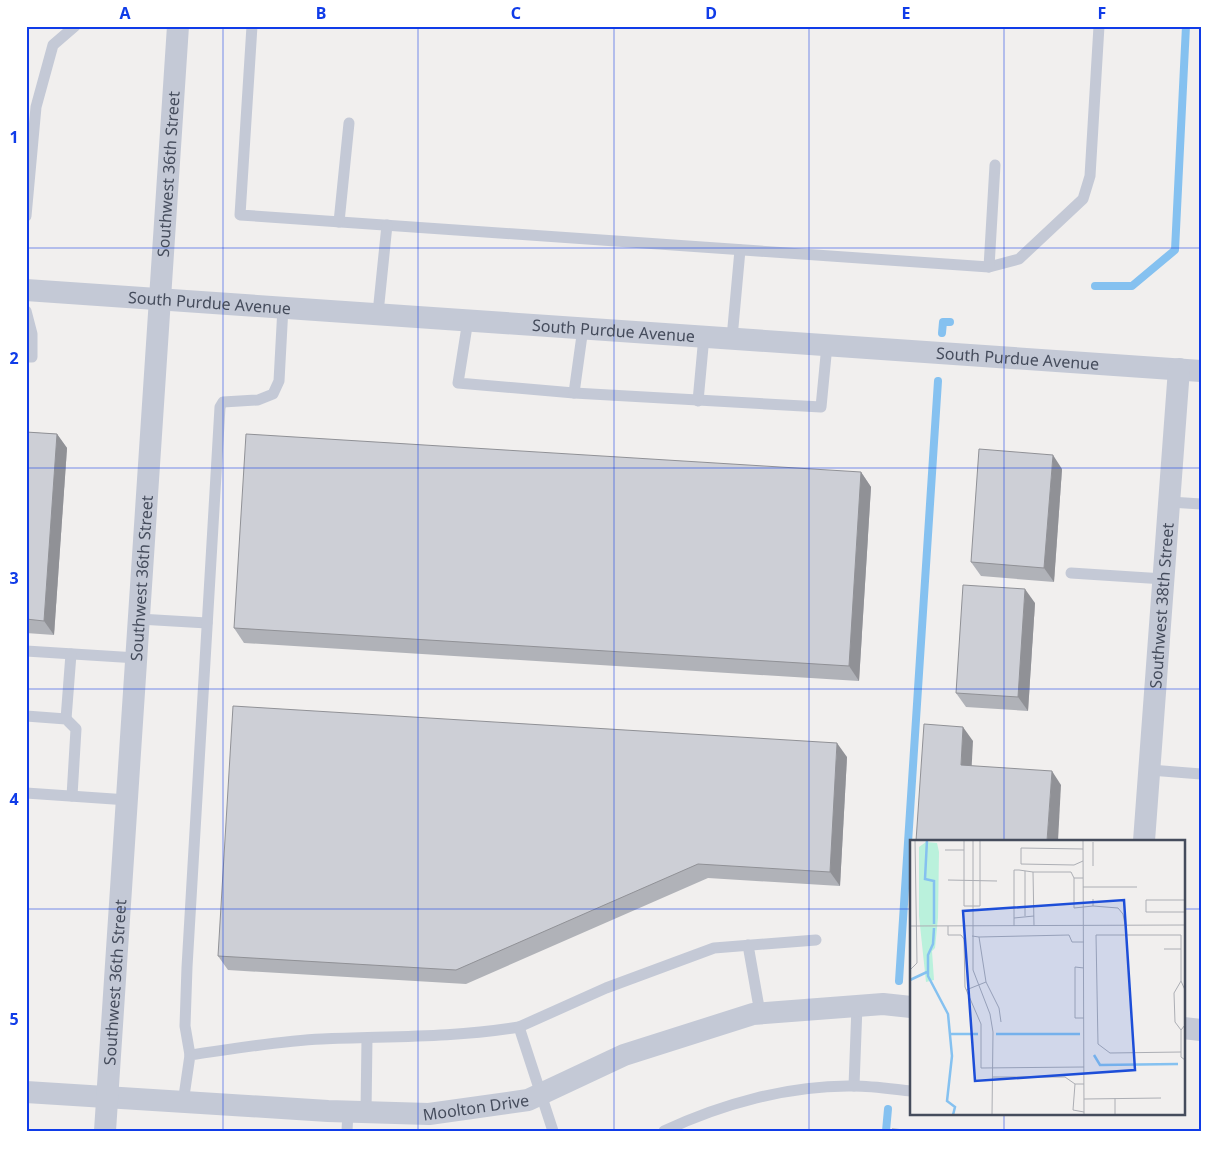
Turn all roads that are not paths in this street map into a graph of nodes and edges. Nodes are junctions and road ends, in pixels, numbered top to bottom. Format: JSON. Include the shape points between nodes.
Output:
{"nodes":[{"id":1,"x":75,"y":26,"type":"edge"},
{"id":2,"x":178,"y":26,"type":"edge"},
{"id":3,"x":252,"y":26,"type":"edge"},
{"id":4,"x":1099,"y":26,"type":"edge"},
{"id":5,"x":349,"y":123,"type":"dead end"},
{"id":6,"x":995,"y":165,"type":"dead end"},
{"id":7,"x":26,"y":216,"type":"edge"},
{"id":8,"x":340,"y":222,"type":"junction"},
{"id":9,"x":387,"y":225,"type":"junction"},
{"id":10,"x":740,"y":250,"type":"junction"},
{"id":11,"x":989,"y":267,"type":"junction"},
{"id":12,"x":26,"y":290,"type":"edge"},
{"id":13,"x":159,"y":298,"type":"junction"},
{"id":14,"x":283,"y":307,"type":"junction"},
{"id":15,"x":26,"y":311,"type":"edge"},
{"id":16,"x":378,"y":313,"type":"junction"},
{"id":17,"x":468,"y":320,"type":"junction"},
{"id":18,"x":583,"y":328,"type":"junction"},
{"id":19,"x":704,"y":336,"type":"junction"},
{"id":20,"x":732,"y":338,"type":"junction"},
{"id":21,"x":827,"y":345,"type":"junction"},
{"id":22,"x":26,"y":357,"type":"edge"},
{"id":23,"x":1190,"y":370,"type":"edge"},
{"id":24,"x":574,"y":393,"type":"junction"},
{"id":25,"x":698,"y":400,"type":"junction"},
{"id":26,"x":1170,"y":502,"type":"junction"},
{"id":27,"x":1201,"y":504,"type":"edge"},
{"id":28,"x":1072,"y":573,"type":"dead end"},
{"id":29,"x":1164,"y":579,"type":"junction"},
{"id":30,"x":139,"y":619,"type":"junction"},
{"id":31,"x":207,"y":623,"type":"junction"},
{"id":32,"x":26,"y":651,"type":"edge"},
{"id":33,"x":71,"y":654,"type":"junction"},
{"id":34,"x":137,"y":658,"type":"junction"},
{"id":35,"x":26,"y":716,"type":"edge"},
{"id":36,"x":66,"y":719,"type":"junction"},
{"id":37,"x":1150,"y":770,"type":"junction"},
{"id":38,"x":1201,"y":774,"type":"edge"},
{"id":39,"x":26,"y":793,"type":"edge"},
{"id":40,"x":72,"y":796,"type":"junction"},
{"id":41,"x":128,"y":800,"type":"junction"},
{"id":42,"x":1144,"y":840,"type":"edge"},
{"id":43,"x":816,"y":940,"type":"dead end"},
{"id":44,"x":748,"y":945,"type":"junction"},
{"id":45,"x":857,"y":1006,"type":"junction"},
{"id":46,"x":910,"y":1006,"type":"edge"},
{"id":47,"x":760,"y":1013,"type":"junction"},
{"id":48,"x":519,"y":1027,"type":"junction"},
{"id":49,"x":1184,"y":1028,"type":"edge"},
{"id":50,"x":1201,"y":1030,"type":"edge"},
{"id":51,"x":367,"y":1038,"type":"junction"},
{"id":52,"x":190,"y":1055,"type":"junction"},
{"id":53,"x":854,"y":1086,"type":"junction"},
{"id":54,"x":910,"y":1091,"type":"edge"},
{"id":55,"x":26,"y":1092,"type":"edge"},
{"id":56,"x":541,"y":1094,"type":"junction"},
{"id":57,"x":107,"y":1099,"type":"junction"},
{"id":58,"x":183,"y":1103,"type":"junction"},
{"id":59,"x":354,"y":1118,"type":"edge"},
{"id":60,"x":105,"y":1131,"type":"edge"},
{"id":61,"x":553,"y":1131,"type":"edge"},
{"id":62,"x":664,"y":1131,"type":"edge"}],
"edges":[{"from":1,"to":7,"type":"lane","via":[[53,45],[36,107]]},
{"from":2,"to":13,"type":"street","name":"Southwest 36th Street"},
{"from":3,"to":8,"type":"lane","via":[[240,215]]},
{"from":4,"to":11,"type":"lane","via":[[1090,176],[1083,200],[1019,259]]},
{"from":5,"to":8,"type":"lane"},
{"from":6,"to":11,"type":"lane"},
{"from":8,"to":9,"type":"lane"},
{"from":9,"to":10,"type":"lane"},
{"from":9,"to":16,"type":"lane"},
{"from":10,"to":11,"type":"lane"},
{"from":10,"to":20,"type":"lane"},
{"from":12,"to":13,"type":"street","name":"South Purdue Avenue"},
{"from":13,"to":14,"type":"street","name":"South Purdue Avenue"},
{"from":13,"to":30,"type":"street","name":"Southwest 36th Street"},
{"from":14,"to":16,"type":"street","name":"South Purdue Avenue"},
{"from":14,"to":31,"type":"lane","via":[[280,381],[273,394],[258,400],[224,402],[220,407]]},
{"from":15,"to":22,"type":"lane","via":[[32,334],[32,357]]},
{"from":16,"to":17,"type":"street","name":"South Purdue Avenue"},
{"from":17,"to":18,"type":"street","name":"South Purdue Avenue"},
{"from":17,"to":24,"type":"lane","via":[[458,383]]},
{"from":18,"to":19,"type":"street","name":"South Purdue Avenue"},
{"from":18,"to":24,"type":"lane"},
{"from":19,"to":20,"type":"street","name":"South Purdue Avenue"},
{"from":19,"to":25,"type":"lane"},
{"from":20,"to":21,"type":"street","name":"South Purdue Avenue"},
{"from":21,"to":23,"type":"street","name":"South Purdue Avenue"},
{"from":21,"to":25,"type":"lane","via":[[821,407]]},
{"from":23,"to":26,"type":"street","name":"Southwest 38th Street"},
{"from":24,"to":25,"type":"lane"},
{"from":26,"to":27,"type":"lane"},
{"from":26,"to":29,"type":"street","name":"Southwest 38th Street"},
{"from":28,"to":29,"type":"lane"},
{"from":29,"to":37,"type":"street","name":"Southwest 38th Street"},
{"from":30,"to":31,"type":"lane"},
{"from":30,"to":34,"type":"street","name":"Southwest 36th Street"},
{"from":31,"to":52,"type":"lane","via":[[187,967],[185,1026]]},
{"from":32,"to":33,"type":"lane"},
{"from":33,"to":34,"type":"lane"},
{"from":33,"to":36,"type":"lane"},
{"from":34,"to":41,"type":"street","name":"Southwest 36th Street"},
{"from":35,"to":36,"type":"lane"},
{"from":36,"to":40,"type":"lane","via":[[76,729]]},
{"from":37,"to":38,"type":"lane"},
{"from":37,"to":42,"type":"street","name":"Southwest 38th Street"},
{"from":39,"to":40,"type":"lane"},
{"from":40,"to":41,"type":"lane"},
{"from":41,"to":57,"type":"street","name":"Southwest 36th Street"},
{"from":43,"to":44,"type":"lane"},
{"from":44,"to":47,"type":"lane"},
{"from":44,"to":48,"type":"lane","via":[[714,948],[606,988]]},
{"from":45,"to":46,"type":"street","name":"Moolton Drive"},
{"from":45,"to":47,"type":"street","name":"Moolton Drive"},
{"from":45,"to":53,"type":"lane"},
{"from":47,"to":56,"type":"street","name":"Moolton Drive","via":[[624,1055]]},
{"from":48,"to":51,"type":"lane","via":[[442,1037]]},
{"from":48,"to":56,"type":"lane"},
{"from":49,"to":50,"type":"street"},
{"from":51,"to":52,"type":"lane","via":[[251,1044]]},
{"from":51,"to":59,"type":"lane"},
{"from":52,"to":58,"type":"lane"},
{"from":53,"to":54,"type":"lane"},
{"from":53,"to":62,"type":"lane","via":[[818,1088],[753,1099],[686,1120]]},
{"from":55,"to":57,"type":"street","name":"Moolton Drive"},
{"from":56,"to":59,"type":"street","name":"Moolton Drive","via":[[528,1100],[429,1114]]},
{"from":56,"to":61,"type":"lane"},
{"from":57,"to":58,"type":"street","name":"Moolton Drive"},
{"from":57,"to":60,"type":"street","name":"Southwest 36th Street"},
{"from":58,"to":59,"type":"street","name":"Moolton Drive"}]}
